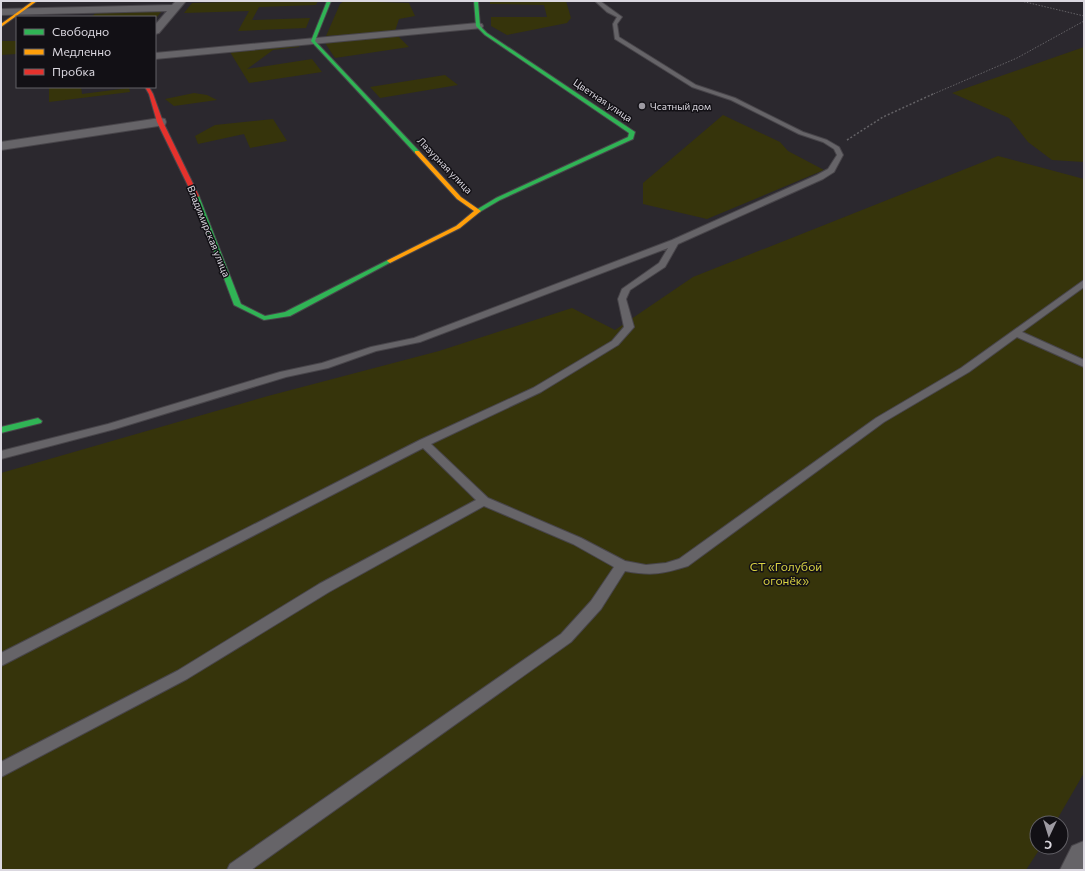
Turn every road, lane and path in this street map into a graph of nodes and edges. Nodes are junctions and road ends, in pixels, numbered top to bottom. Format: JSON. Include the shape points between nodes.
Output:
{"nodes":[{"id":1,"x":35,"y":1,"type":"edge"},
{"id":2,"x":330,"y":1,"type":"edge"},
{"id":3,"x":476,"y":1,"type":"edge"},
{"id":4,"x":597,"y":1,"type":"edge"},
{"id":5,"x":1021,"y":1,"type":"edge"},
{"id":6,"x":178,"y":4,"type":"edge"},
{"id":7,"x":1,"y":12,"type":"edge"},
{"id":8,"x":19,"y":12,"type":"junction"},
{"id":9,"x":1084,"y":16,"type":"edge"},
{"id":10,"x":1084,"y":21,"type":"edge"},
{"id":11,"x":1,"y":26,"type":"edge"},
{"id":12,"x":478,"y":26,"type":"junction"},
{"id":13,"x":156,"y":30,"type":"edge"},
{"id":14,"x":313,"y":41,"type":"junction"},
{"id":15,"x":156,"y":56,"type":"edge"},
{"id":16,"x":147,"y":88,"type":"edge"},
{"id":17,"x":160,"y":122,"type":"junction"},
{"id":18,"x":1,"y":146,"type":"edge"},
{"id":19,"x":837,"y":148,"type":"junction"},
{"id":20,"x":478,"y":211,"type":"junction"},
{"id":21,"x":675,"y":242,"type":"junction"},
{"id":22,"x":1084,"y":283,"type":"edge"},
{"id":23,"x":1016,"y":333,"type":"junction"},
{"id":24,"x":1084,"y":364,"type":"edge"},
{"id":25,"x":38,"y":421,"type":"dead end"},
{"id":26,"x":1,"y":430,"type":"edge"},
{"id":27,"x":424,"y":443,"type":"junction"},
{"id":28,"x":1,"y":455,"type":"edge"},
{"id":29,"x":484,"y":500,"type":"junction"},
{"id":30,"x":622,"y":565,"type":"junction"},
{"id":31,"x":1,"y":660,"type":"edge"},
{"id":32,"x":1,"y":770,"type":"edge"},
{"id":33,"x":1084,"y":858,"type":"edge"},
{"id":34,"x":236,"y":870,"type":"edge"},
{"id":35,"x":1077,"y":870,"type":"edge"}],
"edges":[{"from":1,"to":8,"type":"street"},
{"from":2,"to":14,"type":"street"},
{"from":3,"to":12,"type":"street"},
{"from":4,"to":19,"type":"lane","via":[[620,17],[615,24],[617,38],[673,74],[694,86],[732,100]]},
{"from":5,"to":9,"type":"path"},
{"from":6,"to":8,"type":"street"},
{"from":6,"to":13,"type":"street"},
{"from":7,"to":8,"type":"street"},
{"from":8,"to":11,"type":"street"},
{"from":10,"to":19,"type":"path","via":[[1008,63],[861,130]]},
{"from":12,"to":14,"type":"street"},
{"from":12,"to":20,"type":"street","name":"Цветная улица","via":[[486,34],[632,132],[630,138],[498,199]]},
{"from":14,"to":15,"type":"street"},
{"from":14,"to":20,"type":"street","name":"Лазурная улица","via":[[459,198]]},
{"from":16,"to":17,"type":"street","name":"Владимирская улица"},
{"from":17,"to":18,"type":"street"},
{"from":17,"to":20,"type":"street","name":"Владимирская улица","via":[[202,208],[238,305],[264,318],[287,314],[458,227]]},
{"from":19,"to":21,"type":"lane","via":[[840,155],[831,170],[820,177]]},
{"from":21,"to":27,"type":"lane","via":[[662,265],[626,289],[622,299],[629,327],[615,342],[537,390]]},
{"from":21,"to":28,"type":"lane","via":[[417,340],[374,349],[324,366],[284,374],[111,427]]},
{"from":22,"to":23,"type":"lane"},
{"from":23,"to":24,"type":"lane"},
{"from":23,"to":30,"type":"lane","via":[[965,370],[880,420],[683,563],[646,570]]},
{"from":25,"to":26,"type":"street"},
{"from":27,"to":29,"type":"lane"},
{"from":27,"to":31,"type":"lane"},
{"from":29,"to":30,"type":"lane","via":[[577,541]]},
{"from":29,"to":32,"type":"lane","via":[[324,588],[182,674]]},
{"from":30,"to":34,"type":"lane","via":[[596,605],[566,638]]},
{"from":33,"to":35,"type":"street"}]}
